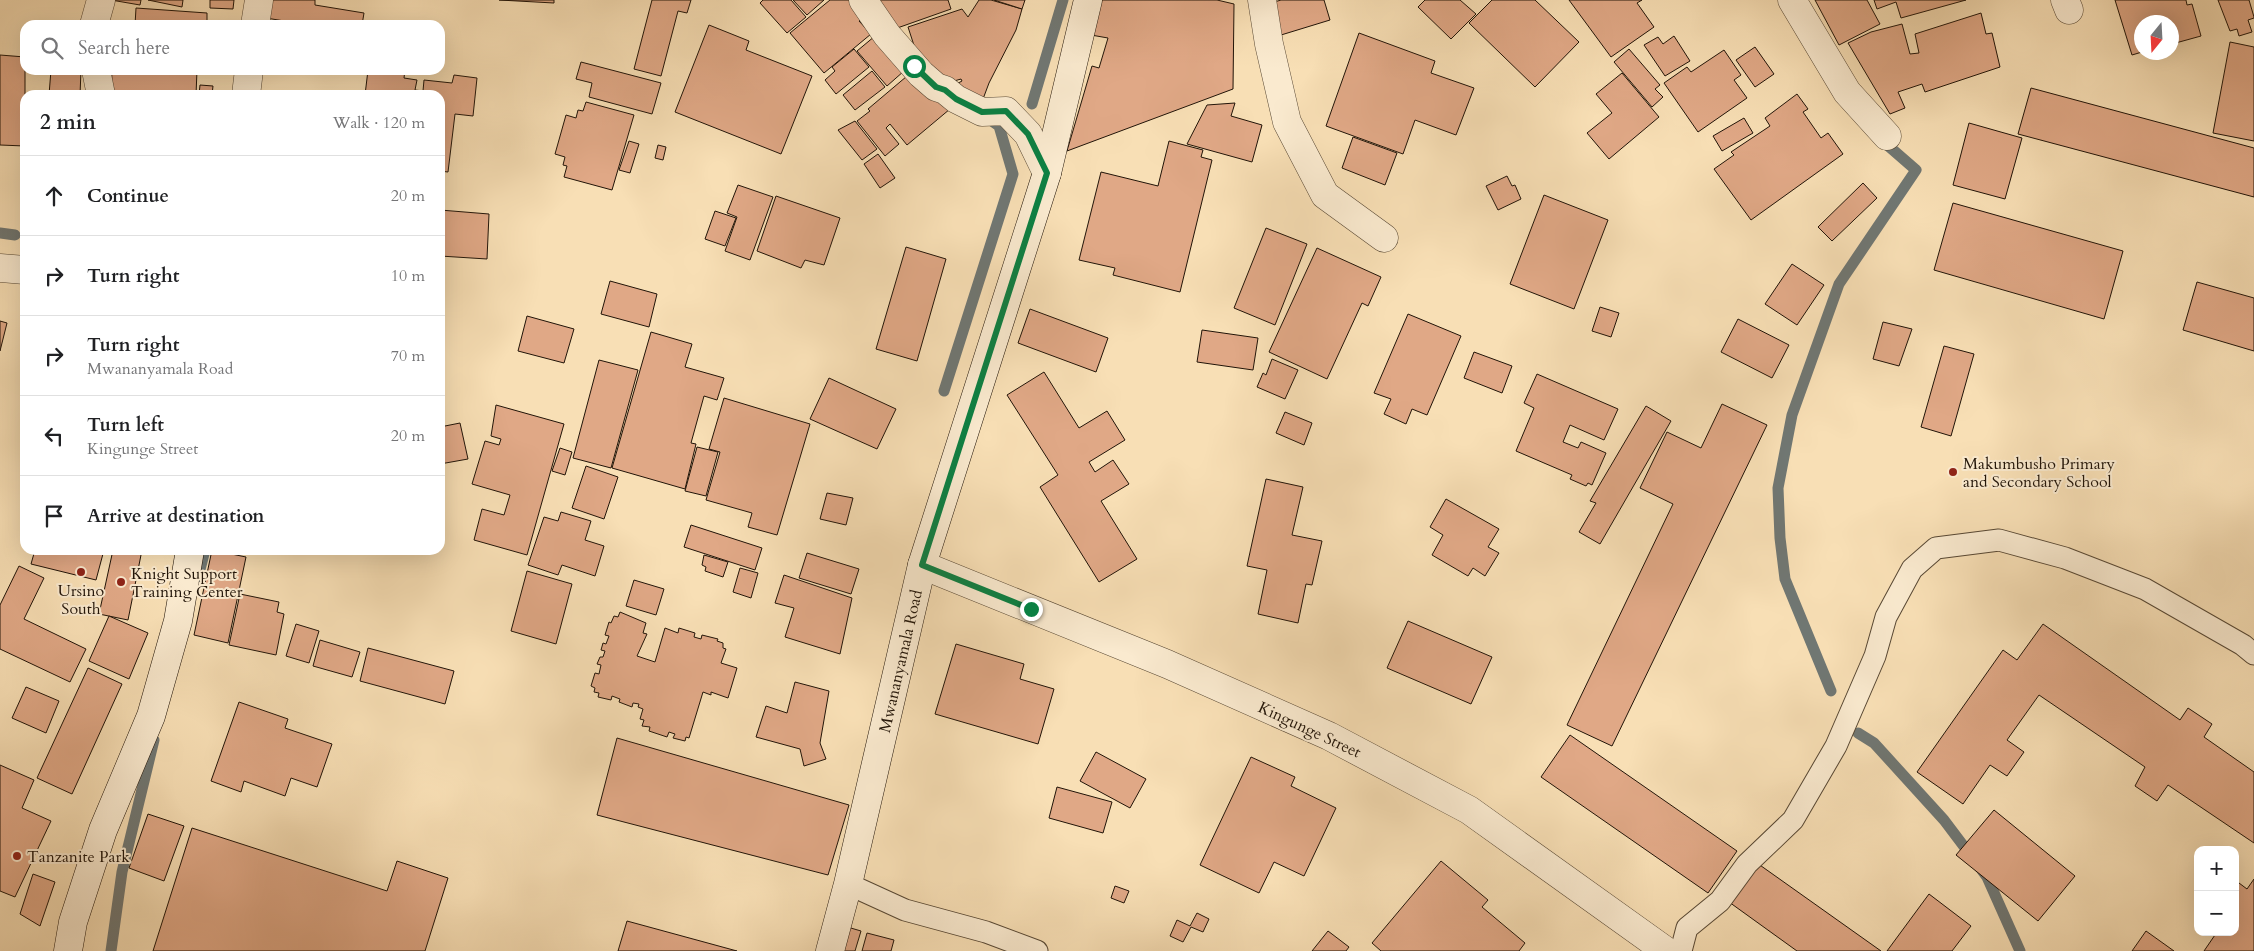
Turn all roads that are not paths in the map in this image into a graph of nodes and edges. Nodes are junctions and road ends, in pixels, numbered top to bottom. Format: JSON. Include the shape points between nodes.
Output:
{"nodes":[{"id":1,"x":101,"y":0,"type":"edge"},
{"id":2,"x":259,"y":0,"type":"edge"},
{"id":3,"x":863,"y":0,"type":"edge"},
{"id":4,"x":1088,"y":0,"type":"edge"},
{"id":5,"x":1262,"y":0,"type":"edge"},
{"id":6,"x":1792,"y":0,"type":"edge"},
{"id":7,"x":95,"y":20,"type":"edge"},
{"id":8,"x":256,"y":20,"type":"edge"},
{"id":9,"x":97,"y":75,"type":"edge"},
{"id":10,"x":248,"y":75,"type":"edge"},
{"id":11,"x":100,"y":90,"type":"edge"},
{"id":12,"x":247,"y":90,"type":"edge"},
{"id":13,"x":1887,"y":136,"type":"dead end"},
{"id":14,"x":1047,"y":173,"type":"junction"},
{"id":15,"x":1384,"y":238,"type":"dead end"},
{"id":16,"x":189,"y":555,"type":"edge"},
{"id":17,"x":922,"y":565,"type":"junction"},
{"id":18,"x":2254,"y":654,"type":"edge"},
{"id":19,"x":848,"y":884,"type":"junction"},
{"id":20,"x":68,"y":951,"type":"edge"},
{"id":21,"x":830,"y":951,"type":"edge"},
{"id":22,"x":1036,"y":951,"type":"edge"},
{"id":23,"x":1666,"y":951,"type":"edge"},
{"id":24,"x":1681,"y":951,"type":"edge"}],
"edges":[{"from":1,"to":7,"type":"street"},
{"from":2,"to":8,"type":"street"},
{"from":3,"to":14,"type":"street","via":[[887,35],[936,87],[982,112],[1006,111],[1028,134]]},
{"from":4,"to":14,"type":"street","name":"Mwananyamala Road"},
{"from":5,"to":15,"type":"street","via":[[1287,122],[1325,195]]},
{"from":6,"to":13,"type":"street","via":[[1847,92]]},
{"from":9,"to":11,"type":"street"},
{"from":10,"to":12,"type":"street"},
{"from":14,"to":17,"type":"street","name":"Mwananyamala Road"},
{"from":16,"to":20,"type":"street","via":[[178,621],[151,716],[102,830],[73,922]]},
{"from":17,"to":19,"type":"street","name":"Mwananyamala Road"},
{"from":17,"to":23,"type":"street","name":"Kingunge Street","via":[[1167,664],[1329,736],[1469,810]]},
{"from":18,"to":24,"type":"lane","via":[[2145,589],[2065,558],[1999,540],[1936,548],[1912,569],[1886,617],[1875,656],[1836,746],[1793,820],[1748,864],[1720,901],[1687,928]]},
{"from":19,"to":21,"type":"street","name":"Mwananyamala Road"},
{"from":19,"to":22,"type":"lane","via":[[905,910],[986,932]]}]}
